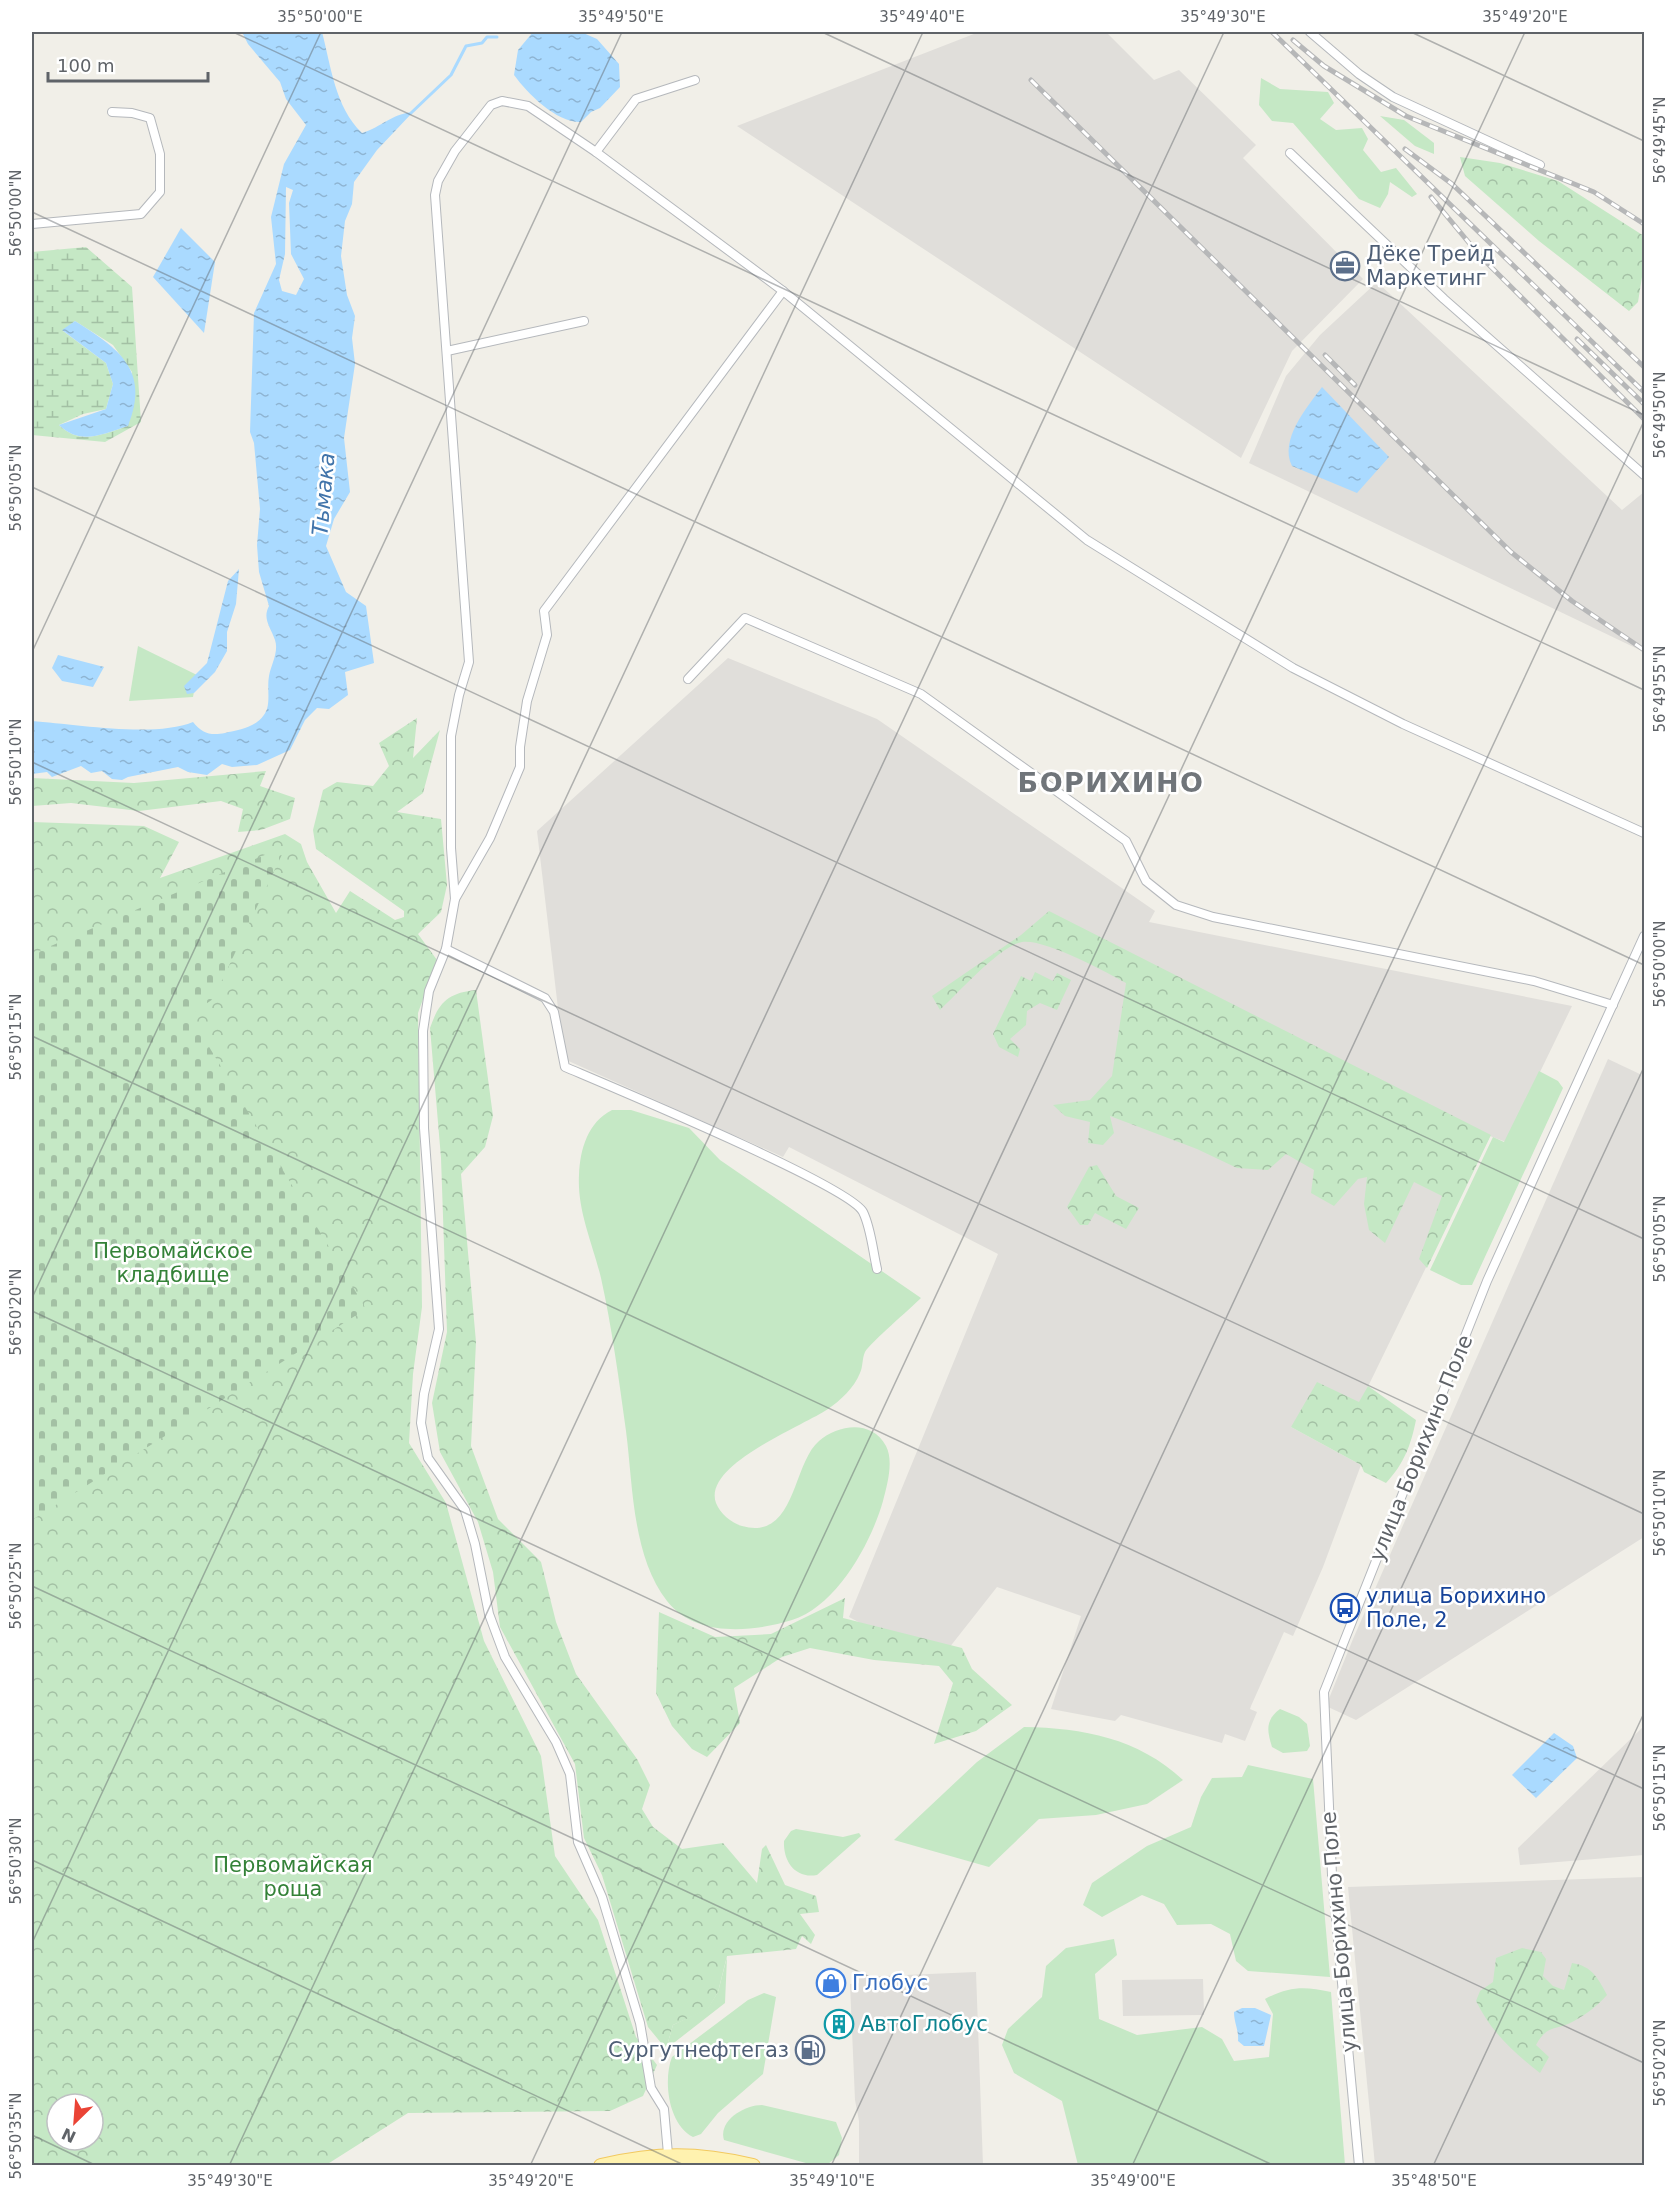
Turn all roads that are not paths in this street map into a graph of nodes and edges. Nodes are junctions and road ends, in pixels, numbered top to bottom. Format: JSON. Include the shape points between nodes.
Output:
{"nodes":[{"id":1,"x":1310,"y":32,"type":"edge"},
{"id":2,"x":695,"y":80,"type":"dead end"},
{"id":3,"x":112,"y":112,"type":"dead end"},
{"id":4,"x":596,"y":153,"type":"junction"},
{"id":5,"x":1290,"y":153,"type":"dead end"},
{"id":6,"x":1540,"y":165,"type":"dead end"},
{"id":7,"x":32,"y":224,"type":"edge"},
{"id":8,"x":783,"y":291,"type":"junction"},
{"id":9,"x":584,"y":321,"type":"dead end"},
{"id":10,"x":447,"y":351,"type":"junction"},
{"id":11,"x":1644,"y":475,"type":"edge"},
{"id":12,"x":688,"y":680,"type":"dead end"},
{"id":13,"x":1644,"y":833,"type":"edge"},
{"id":14,"x":455,"y":899,"type":"junction"},
{"id":15,"x":1644,"y":936,"type":"edge"},
{"id":16,"x":446,"y":949,"type":"junction"},
{"id":17,"x":1613,"y":1005,"type":"junction"},
{"id":18,"x":877,"y":1269,"type":"dead end"},
{"id":19,"x":668,"y":2154,"type":"junction"},
{"id":20,"x":601,"y":2166,"type":"edge"},
{"id":21,"x":753,"y":2166,"type":"edge"},
{"id":22,"x":1359,"y":2166,"type":"edge"}],
"edges":[{"from":1,"to":6,"type":"street","via":[[1393,97]]},
{"from":2,"to":4,"type":"street","via":[[636,99]]},
{"from":3,"to":7,"type":"street","via":[[150,118],[160,154],[160,192],[141,214]]},
{"from":4,"to":8,"type":"street"},
{"from":4,"to":10,"type":"street","via":[[528,106],[516,102],[491,105],[468,131],[442,173],[435,195]]},
{"from":5,"to":11,"type":"street","via":[[1390,250]]},
{"from":8,"to":13,"type":"street","via":[[1087,540],[1293,668],[1403,724]]},
{"from":8,"to":14,"type":"street","via":[[544,611],[547,635],[527,701],[520,767],[490,837]]},
{"from":9,"to":10,"type":"street"},
{"from":10,"to":14,"type":"street","via":[[469,662],[451,736]]},
{"from":12,"to":17,"type":"street","via":[[745,618],[921,694],[1126,841],[1146,881],[1176,905],[1213,917],[1534,981]]},
{"from":14,"to":16,"type":"street"},
{"from":15,"to":17,"type":"street","name":"улица Борихино Поле"},
{"from":16,"to":18,"type":"street","via":[[545,998],[554,1012],[565,1067],[731,1140],[837,1191],[863,1210]]},
{"from":16,"to":19,"type":"street","via":[[429,991],[423,1031],[424,1128],[439,1329],[423,1394],[422,1423],[428,1458],[465,1510],[476,1544],[489,1614],[506,1657],[556,1742],[570,1774],[578,1842],[602,1897],[640,2023],[651,2088],[664,2109]]},
{"from":17,"to":22,"type":"street","name":"улица Борихино Поле","via":[[1488,1281],[1324,1692],[1332,1875]]},
{"from":19,"to":20,"type":"main road"},
{"from":19,"to":21,"type":"main road","via":[[699,2155]]}]}
